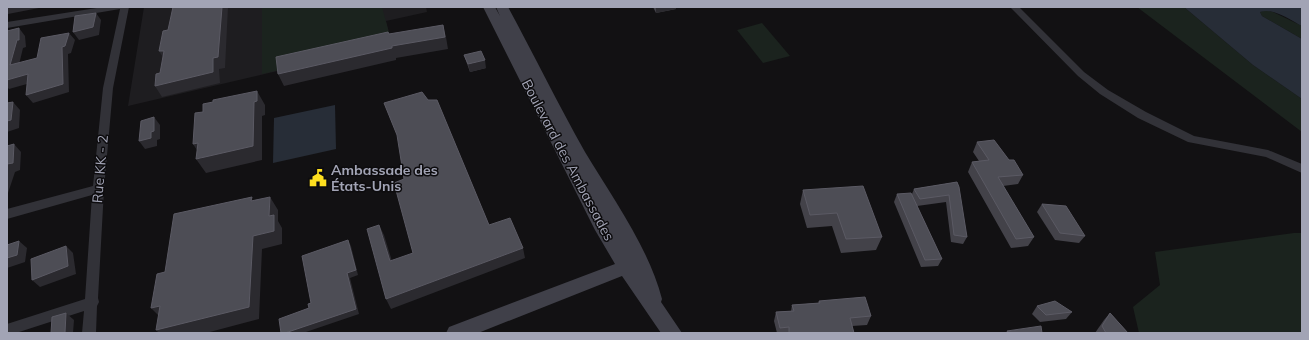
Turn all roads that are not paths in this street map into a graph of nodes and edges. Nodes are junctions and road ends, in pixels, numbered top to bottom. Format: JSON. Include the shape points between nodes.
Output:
{"nodes":[{"id":1,"x":119,"y":7,"type":"edge"},
{"id":2,"x":126,"y":7,"type":"edge"},
{"id":3,"x":489,"y":7,"type":"edge"},
{"id":4,"x":502,"y":7,"type":"edge"},
{"id":5,"x":1014,"y":7,"type":"edge"},
{"id":6,"x":7,"y":25,"type":"edge"},
{"id":7,"x":1302,"y":169,"type":"edge"},
{"id":8,"x":98,"y":189,"type":"junction"},
{"id":9,"x":7,"y":214,"type":"edge"},
{"id":10,"x":626,"y":267,"type":"junction"},
{"id":11,"x":93,"y":302,"type":"junction"},
{"id":12,"x":655,"y":308,"type":"junction"},
{"id":13,"x":7,"y":330,"type":"edge"},
{"id":14,"x":90,"y":333,"type":"edge"},
{"id":15,"x":456,"y":333,"type":"edge"},
{"id":16,"x":672,"y":333,"type":"edge"}],
"edges":[{"from":1,"to":6,"type":"street"},
{"from":2,"to":8,"type":"street","name":"Rue KK - 2","via":[[108,88]]},
{"from":3,"to":10,"type":"main road","name":"Boulevard des Ambassades","via":[[604,230]]},
{"from":4,"to":12,"type":"main road","name":"Boulevard des Ambassades","via":[[560,121],[640,261]]},
{"from":5,"to":7,"type":"street","via":[[1081,74],[1104,92],[1142,115],[1192,139],[1268,154]]},
{"from":8,"to":9,"type":"street"},
{"from":8,"to":11,"type":"street","name":"Rue KK - 2"},
{"from":10,"to":12,"type":"main road","name":"Boulevard des Ambassades"},
{"from":10,"to":15,"type":"main road"},
{"from":11,"to":13,"type":"street"},
{"from":11,"to":14,"type":"street","name":"Rue KK - 2"},
{"from":12,"to":16,"type":"main road","name":"Boulevard des Ambassades"}]}
